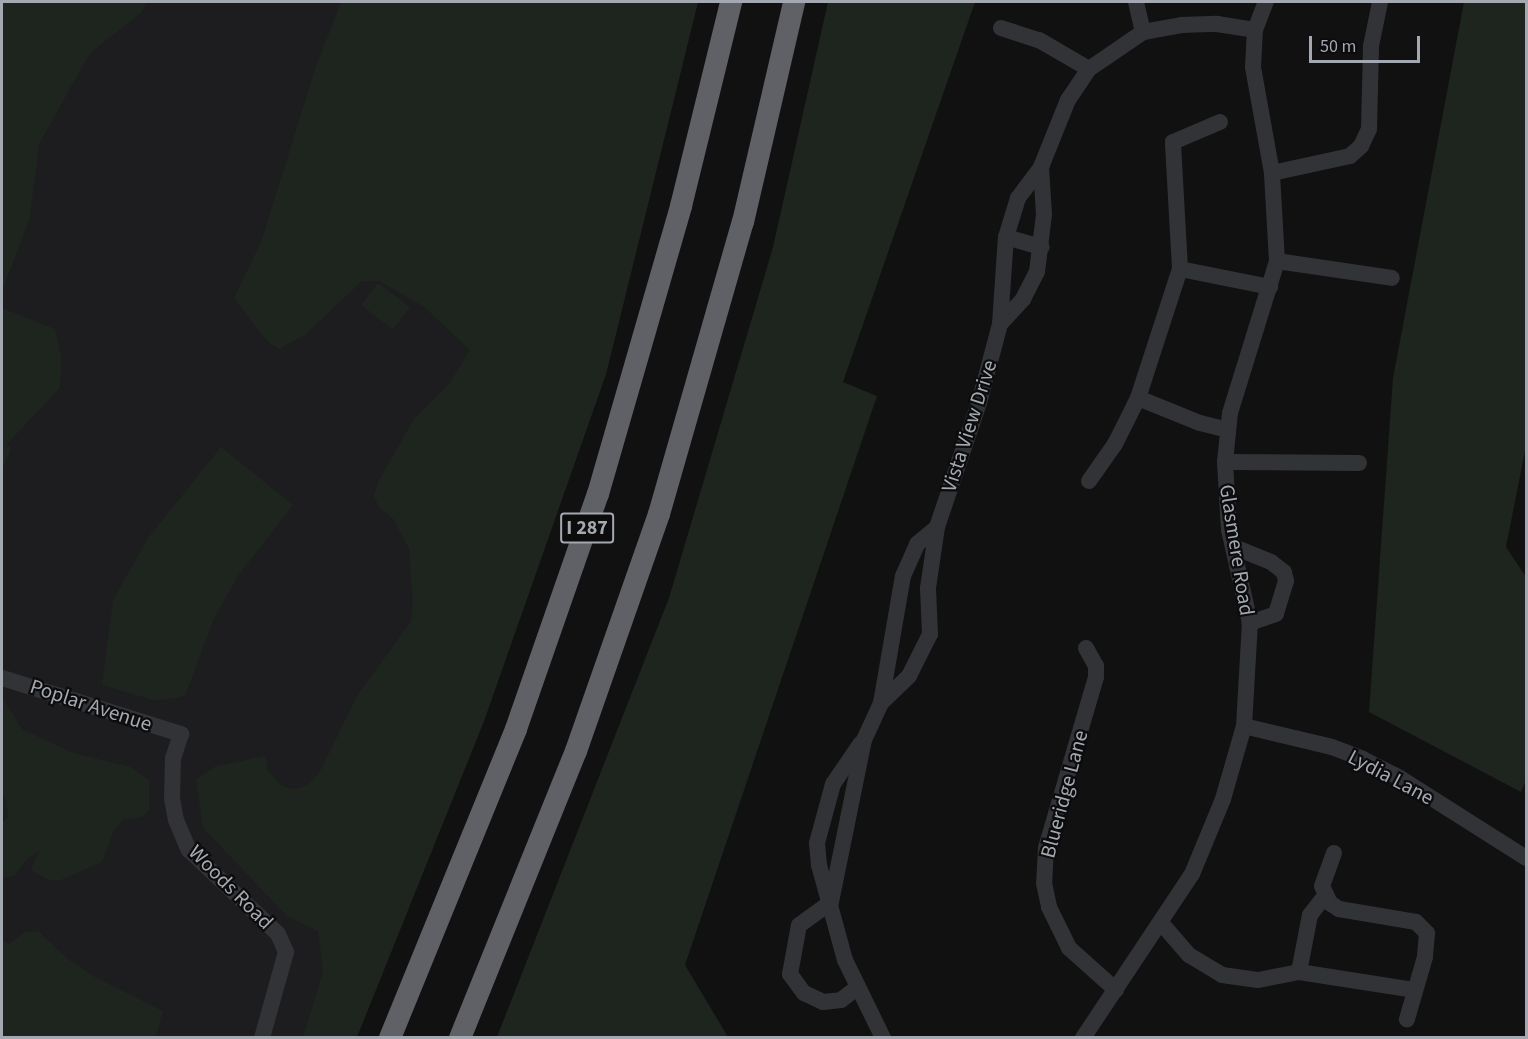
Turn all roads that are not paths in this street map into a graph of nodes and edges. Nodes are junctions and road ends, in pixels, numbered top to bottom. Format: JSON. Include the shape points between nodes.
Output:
{"nodes":[{"id":1,"x":731,"y":2,"type":"edge"},
{"id":2,"x":794,"y":2,"type":"edge"},
{"id":3,"x":1136,"y":2,"type":"edge"},
{"id":4,"x":1266,"y":2,"type":"edge"},
{"id":5,"x":1380,"y":2,"type":"edge"},
{"id":6,"x":1001,"y":28,"type":"dead end"},
{"id":7,"x":1255,"y":30,"type":"junction"},
{"id":8,"x":1143,"y":32,"type":"junction"},
{"id":9,"x":1089,"y":69,"type":"junction"},
{"id":10,"x":1220,"y":122,"type":"dead end"},
{"id":11,"x":1041,"y":167,"type":"junction"},
{"id":12,"x":1272,"y":172,"type":"junction"},
{"id":13,"x":1006,"y":237,"type":"junction"},
{"id":14,"x":1042,"y":247,"type":"junction"},
{"id":15,"x":1277,"y":261,"type":"junction"},
{"id":16,"x":1180,"y":269,"type":"junction"},
{"id":17,"x":1392,"y":278,"type":"dead end"},
{"id":18,"x":1270,"y":287,"type":"junction"},
{"id":19,"x":1000,"y":324,"type":"junction"},
{"id":20,"x":1138,"y":398,"type":"junction"},
{"id":21,"x":1228,"y":430,"type":"junction"},
{"id":22,"x":1225,"y":462,"type":"junction"},
{"id":23,"x":1359,"y":463,"type":"dead end"},
{"id":24,"x":1089,"y":481,"type":"dead end"},
{"id":25,"x":937,"y":527,"type":"junction"},
{"id":26,"x":1234,"y":547,"type":"junction"},
{"id":27,"x":1250,"y":623,"type":"junction"},
{"id":28,"x":1086,"y":648,"type":"dead end"},
{"id":29,"x":2,"y":678,"type":"edge"},
{"id":30,"x":882,"y":703,"type":"junction"},
{"id":31,"x":1244,"y":726,"type":"junction"},
{"id":32,"x":181,"y":734,"type":"joint"},
{"id":33,"x":864,"y":740,"type":"junction"},
{"id":34,"x":1334,"y":853,"type":"dead end"},
{"id":35,"x":1527,"y":858,"type":"edge"},
{"id":36,"x":1324,"y":896,"type":"junction"},
{"id":37,"x":831,"y":902,"type":"junction"},
{"id":38,"x":1162,"y":924,"type":"junction"},
{"id":39,"x":1299,"y":972,"type":"junction"},
{"id":40,"x":857,"y":988,"type":"junction"},
{"id":41,"x":1116,"y":990,"type":"junction"},
{"id":42,"x":1414,"y":990,"type":"junction"},
{"id":43,"x":1407,"y":1019,"type":"dead end"},
{"id":44,"x":262,"y":1038,"type":"edge"},
{"id":45,"x":390,"y":1038,"type":"edge"},
{"id":46,"x":460,"y":1038,"type":"edge"},
{"id":47,"x":883,"y":1038,"type":"edge"},
{"id":48,"x":1083,"y":1038,"type":"edge"}],
"edges":[{"from":1,"to":45,"type":"highway","number":"I 287","via":[[675,229],[598,494],[516,729]]},
{"from":2,"to":46,"type":"highway","via":[[738,245],[659,514],[576,752]]},
{"from":3,"to":8,"type":"street"},
{"from":4,"to":7,"type":"street"},
{"from":5,"to":12,"type":"street","via":[[1371,46],[1369,129],[1361,146],[1350,156]]},
{"from":6,"to":9,"type":"street","via":[[1039,40]]},
{"from":7,"to":8,"type":"street","name":"Vista View Drive","via":[[1217,24]]},
{"from":7,"to":12,"type":"street","name":"Glasmere Road","via":[[1254,79]]},
{"from":8,"to":9,"type":"street","name":"Vista View Drive"},
{"from":9,"to":11,"type":"street","name":"Vista View Drive","via":[[1068,100]]},
{"from":10,"to":16,"type":"street","via":[[1173,142]]},
{"from":11,"to":13,"type":"street","name":"Vista View Drive","via":[[1018,198]]},
{"from":11,"to":14,"type":"street","name":"Vista View Drive"},
{"from":12,"to":15,"type":"street","name":"Glasmere Road"},
{"from":13,"to":14,"type":"street"},
{"from":13,"to":19,"type":"street","name":"Vista View Drive"},
{"from":14,"to":19,"type":"street","name":"Vista View Drive","via":[[1032,281],[1011,315]]},
{"from":15,"to":17,"type":"street"},
{"from":15,"to":18,"type":"street","name":"Glasmere Road"},
{"from":16,"to":18,"type":"street"},
{"from":16,"to":20,"type":"street"},
{"from":18,"to":21,"type":"street","name":"Glasmere Road"},
{"from":19,"to":25,"type":"street","name":"Vista View Drive","via":[[979,403]]},
{"from":20,"to":21,"type":"street"},
{"from":20,"to":24,"type":"street","via":[[1115,444]]},
{"from":21,"to":22,"type":"street","name":"Glasmere Road"},
{"from":22,"to":23,"type":"street"},
{"from":22,"to":26,"type":"street","name":"Glasmere Road","via":[[1225,498]]},
{"from":25,"to":30,"type":"street","name":"Vista View Drive","via":[[917,544],[903,576]]},
{"from":25,"to":30,"type":"street","name":"Vista View Drive","via":[[927,588],[930,634],[909,676]]},
{"from":26,"to":27,"type":"street","name":"Glasmere Road"},
{"from":26,"to":27,"type":"street","via":[[1271,562],[1284,572],[1286,581],[1276,614]]},
{"from":27,"to":31,"type":"street","name":"Glasmere Road"},
{"from":28,"to":41,"type":"street","name":"Blueridge Lane","via":[[1096,666],[1096,677],[1046,848],[1044,883],[1049,907],[1069,948]]},
{"from":29,"to":32,"type":"street","name":"Poplar Avenue"},
{"from":30,"to":33,"type":"street","name":"Vista View Drive"},
{"from":31,"to":35,"type":"street","name":"Lydia Lane","via":[[1332,747],[1363,759]]},
{"from":31,"to":38,"type":"street","name":"Glasmere Road","via":[[1209,837]]},
{"from":32,"to":44,"type":"street","name":"Woods Road","via":[[173,758],[172,798],[176,820],[189,849],[278,934],[286,952]]},
{"from":33,"to":37,"type":"street","name":"Vista View Drive"},
{"from":33,"to":37,"type":"street","name":"Vista View Drive","via":[[833,784],[817,843],[822,881]]},
{"from":34,"to":36,"type":"street","via":[[1322,886]]},
{"from":36,"to":39,"type":"street","via":[[1310,915]]},
{"from":36,"to":42,"type":"street","via":[[1338,909],[1423,926],[1427,933],[1425,957]]},
{"from":37,"to":40,"type":"street","name":"Vista View Drive","via":[[845,960]]},
{"from":37,"to":40,"type":"street","via":[[799,925],[790,974],[804,993],[823,1002],[841,1000]]},
{"from":38,"to":39,"type":"street","via":[[1189,955],[1222,975],[1258,980]]},
{"from":38,"to":41,"type":"street","name":"Glasmere Road"},
{"from":39,"to":42,"type":"street"},
{"from":40,"to":47,"type":"street","name":"Vista View Drive"},
{"from":41,"to":48,"type":"street","name":"Glasmere Road"},
{"from":42,"to":43,"type":"street"}]}
